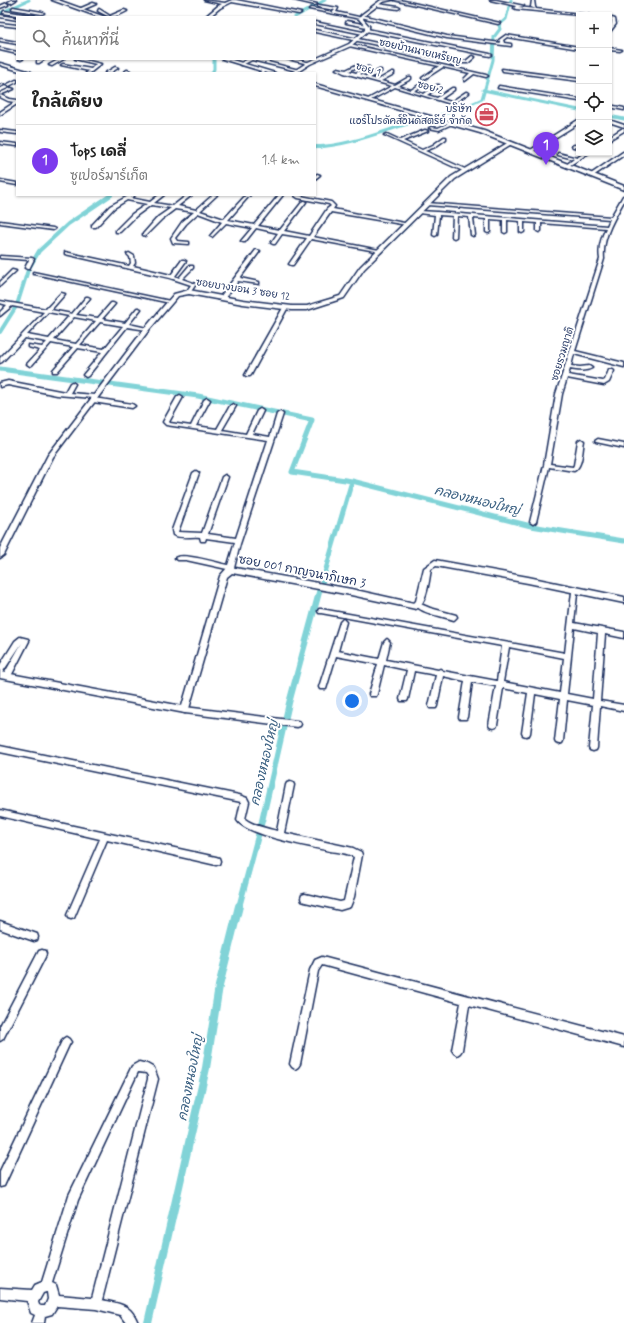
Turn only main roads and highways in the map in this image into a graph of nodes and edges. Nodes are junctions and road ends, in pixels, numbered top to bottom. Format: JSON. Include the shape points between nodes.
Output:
{"nodes":[{"id":1,"x":54,"y":0,"type":"edge"},
{"id":2,"x":103,"y":15,"type":"edge"},
{"id":3,"x":227,"y":60,"type":"edge"},
{"id":4,"x":263,"y":72,"type":"edge"},
{"id":5,"x":316,"y":85,"type":"edge"},
{"id":6,"x":624,"y":188,"type":"edge"}],
"edges":[{"from":1,"to":2,"type":"main road"},
{"from":3,"to":4,"type":"main road"},
{"from":5,"to":6,"type":"main road","via":[[451,123],[511,143]]}]}
